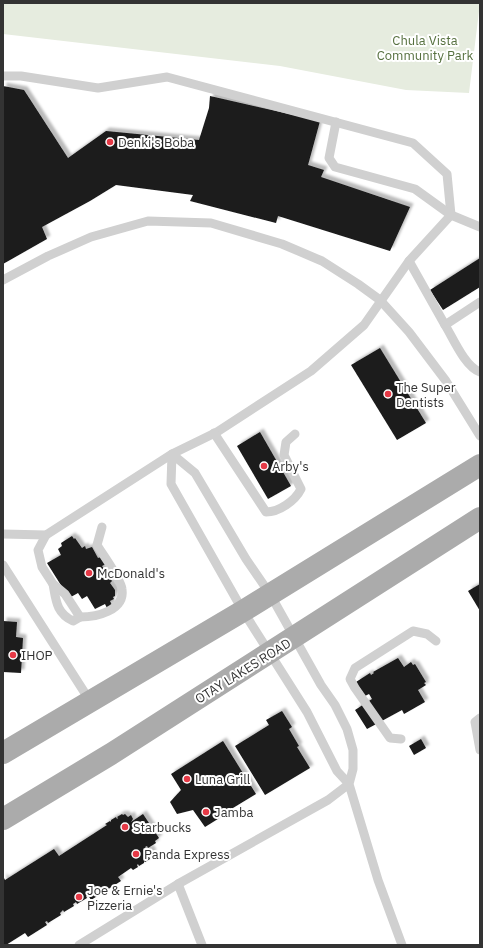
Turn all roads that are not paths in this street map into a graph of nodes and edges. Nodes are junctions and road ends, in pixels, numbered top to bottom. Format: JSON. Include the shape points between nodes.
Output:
{"nodes":[{"id":1,"x":3,"y":76,"type":"edge"},
{"id":2,"x":336,"y":122,"type":"junction"},
{"id":3,"x":452,"y":215,"type":"junction"},
{"id":4,"x":480,"y":227,"type":"edge"},
{"id":5,"x":409,"y":261,"type":"junction"},
{"id":6,"x":3,"y":280,"type":"edge"},
{"id":7,"x":380,"y":300,"type":"junction"},
{"id":8,"x":480,"y":302,"type":"edge"},
{"id":9,"x":445,"y":325,"type":"junction"},
{"id":10,"x":480,"y":372,"type":"edge"},
{"id":11,"x":214,"y":433,"type":"junction"},
{"id":12,"x":295,"y":434,"type":"dead end"},
{"id":13,"x":480,"y":436,"type":"edge"},
{"id":14,"x":172,"y":454,"type":"junction"},
{"id":15,"x":480,"y":465,"type":"edge"},
{"id":16,"x":480,"y":518,"type":"edge"},
{"id":17,"x":102,"y":527,"type":"dead end"},
{"id":18,"x":3,"y":534,"type":"edge"},
{"id":19,"x":46,"y":535,"type":"junction"},
{"id":20,"x":3,"y":565,"type":"edge"},
{"id":21,"x":53,"y":584,"type":"junction"},
{"id":22,"x":270,"y":594,"type":"junction"},
{"id":23,"x":242,"y":611,"type":"junction"},
{"id":24,"x":80,"y":617,"type":"junction"},
{"id":25,"x":295,"y":637,"type":"junction"},
{"id":26,"x":436,"y":641,"type":"dead end"},
{"id":27,"x":270,"y":654,"type":"junction"},
{"id":28,"x":90,"y":701,"type":"junction"},
{"id":29,"x":480,"y":718,"type":"edge"},
{"id":30,"x":401,"y":739,"type":"dead end"},
{"id":31,"x":480,"y":750,"type":"edge"},
{"id":32,"x":3,"y":753,"type":"edge"},
{"id":33,"x":349,"y":784,"type":"junction"},
{"id":34,"x":3,"y":819,"type":"edge"},
{"id":35,"x":178,"y":884,"type":"junction"},
{"id":36,"x":79,"y":945,"type":"edge"},
{"id":37,"x":202,"y":945,"type":"edge"},
{"id":38,"x":402,"y":945,"type":"edge"}],
"edges":[{"from":1,"to":2,"type":"lane","via":[[21,76],[98,88],[167,76]]},
{"from":2,"to":3,"type":"lane","via":[[413,143],[447,174]]},
{"from":2,"to":3,"type":"lane","via":[[329,158],[335,167],[415,189]]},
{"from":3,"to":4,"type":"lane"},
{"from":3,"to":5,"type":"lane"},
{"from":5,"to":7,"type":"lane"},
{"from":5,"to":9,"type":"lane"},
{"from":6,"to":7,"type":"lane","via":[[55,253],[91,237],[115,230],[148,221],[211,223],[282,244],[322,261]]},
{"from":7,"to":11,"type":"lane","via":[[364,324],[311,372]]},
{"from":7,"to":13,"type":"lane","via":[[409,332],[441,375]]},
{"from":8,"to":9,"type":"lane"},
{"from":9,"to":10,"type":"lane","via":[[467,363]]},
{"from":11,"to":12,"type":"lane","via":[[266,512],[274,512],[297,497],[302,489],[284,455],[286,442]]},
{"from":11,"to":14,"type":"lane"},
{"from":14,"to":19,"type":"lane"},
{"from":14,"to":22,"type":"lane","via":[[195,473]]},
{"from":14,"to":23,"type":"lane","via":[[171,484]]},
{"from":15,"to":22,"type":"main road"},
{"from":16,"to":25,"type":"main road","name":"OTAY LAKES ROAD"},
{"from":17,"to":24,"type":"lane","via":[[98,545],[120,581],[120,601],[115,608],[104,613]]},
{"from":18,"to":19,"type":"lane"},
{"from":19,"to":21,"type":"lane","via":[[38,550],[42,567]]},
{"from":20,"to":28,"type":"lane"},
{"from":21,"to":24,"type":"lane","via":[[64,594]]},
{"from":21,"to":24,"type":"lane","via":[[59,611],[73,621]]},
{"from":22,"to":23,"type":"main road"},
{"from":22,"to":25,"type":"lane"},
{"from":23,"to":27,"type":"lane"},
{"from":23,"to":28,"type":"main road"},
{"from":25,"to":27,"type":"main road","name":"OTAY LAKES ROAD"},
{"from":25,"to":33,"type":"lane","via":[[347,729],[353,750],[353,769]]},
{"from":26,"to":30,"type":"lane","via":[[427,634],[413,631],[355,668],[350,679],[390,738]]},
{"from":27,"to":33,"type":"lane","via":[[307,712],[337,771]]},
{"from":27,"to":34,"type":"main road","name":"OTAY LAKES ROAD"},
{"from":28,"to":32,"type":"main road"},
{"from":29,"to":31,"type":"lane","via":[[475,722]]},
{"from":33,"to":35,"type":"lane","via":[[328,800]]},
{"from":33,"to":38,"type":"lane","via":[[378,880]]},
{"from":35,"to":36,"type":"lane"},
{"from":35,"to":37,"type":"lane"}]}
